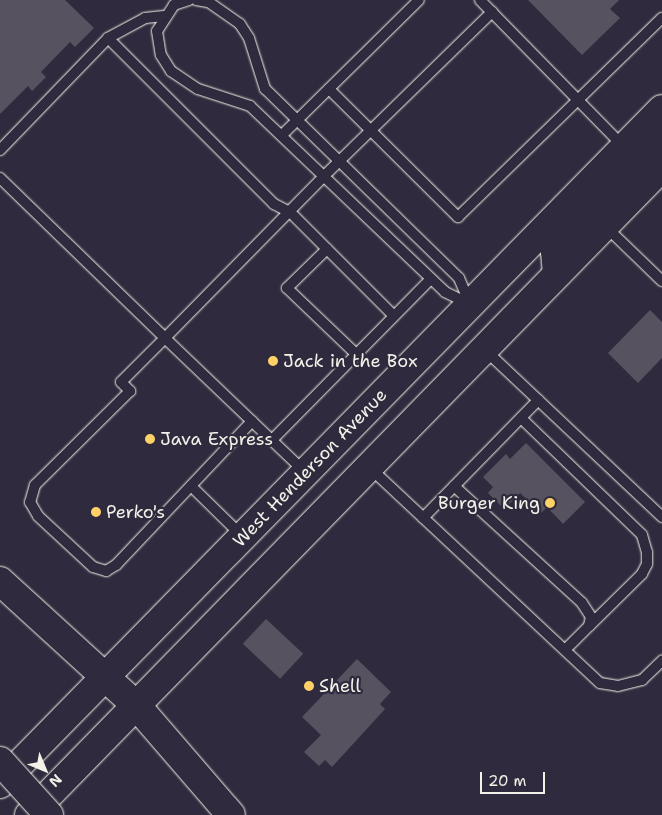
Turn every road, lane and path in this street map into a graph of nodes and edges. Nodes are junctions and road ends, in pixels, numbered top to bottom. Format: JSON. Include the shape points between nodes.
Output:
{"nodes":[{"id":1,"x":189,"y":0,"type":"edge"},
{"id":2,"x":196,"y":0,"type":"edge"},
{"id":3,"x":418,"y":0,"type":"edge"},
{"id":4,"x":480,"y":0,"type":"edge"},
{"id":5,"x":208,"y":1,"type":"edge"},
{"id":6,"x":174,"y":2,"type":"edge"},
{"id":7,"x":492,"y":12,"type":"junction"},
{"id":8,"x":164,"y":16,"type":"junction"},
{"id":9,"x":662,"y":18,"type":"edge"},
{"id":10,"x":108,"y":38,"type":"junction"},
{"id":11,"x":329,"y":89,"type":"junction"},
{"id":12,"x":577,"y":99,"type":"junction"},
{"id":13,"x":662,"y":109,"type":"edge"},
{"id":14,"x":296,"y":120,"type":"junction"},
{"id":15,"x":662,"y":120,"type":"edge"},
{"id":16,"x":371,"y":130,"type":"junction"},
{"id":17,"x":282,"y":135,"type":"junction"},
{"id":18,"x":624,"y":148,"type":"junction"},
{"id":19,"x":0,"y":150,"type":"edge"},
{"id":20,"x":339,"y":162,"type":"junction"},
{"id":21,"x":662,"y":166,"type":"edge"},
{"id":22,"x":324,"y":176,"type":"junction"},
{"id":23,"x":0,"y":178,"type":"edge"},
{"id":24,"x":290,"y":212,"type":"junction"},
{"id":25,"x":604,"y":226,"type":"junction"},
{"id":26,"x":327,"y":249,"type":"junction"},
{"id":27,"x":557,"y":274,"type":"junction"},
{"id":28,"x":431,"y":279,"type":"junction"},
{"id":29,"x":662,"y":281,"type":"edge"},
{"id":30,"x":470,"y":304,"type":"junction"},
{"id":31,"x":393,"y":315,"type":"junction"},
{"id":32,"x":165,"y":338,"type":"junction"},
{"id":33,"x":484,"y":348,"type":"junction"},
{"id":34,"x":356,"y":354,"type":"junction"},
{"id":35,"x":538,"y":400,"type":"junction"},
{"id":36,"x":521,"y":418,"type":"junction"},
{"id":37,"x":252,"y":421,"type":"junction"},
{"id":38,"x":272,"y":440,"type":"junction"},
{"id":39,"x":368,"y":466,"type":"junction"},
{"id":40,"x":306,"y":472,"type":"junction"},
{"id":41,"x":190,"y":486,"type":"junction"},
{"id":42,"x":454,"y":486,"type":"junction"},
{"id":43,"x":662,"y":517,"type":"edge"},
{"id":44,"x":423,"y":518,"type":"junction"},
{"id":45,"x":242,"y":537,"type":"junction"},
{"id":46,"x":0,"y":581,"type":"edge"},
{"id":47,"x":589,"y":626,"type":"junction"},
{"id":48,"x":565,"y":650,"type":"junction"},
{"id":49,"x":662,"y":661,"type":"edge"},
{"id":50,"x":106,"y":676,"type":"junction"},
{"id":51,"x":136,"y":705,"type":"junction"},
{"id":52,"x":0,"y":761,"type":"edge"},
{"id":53,"x":0,"y":784,"type":"edge"},
{"id":54,"x":29,"y":815,"type":"edge"},
{"id":55,"x":49,"y":815,"type":"edge"},
{"id":56,"x":231,"y":815,"type":"edge"}],
"edges":[{"from":1,"to":6,"type":"lane"},
{"from":2,"to":5,"type":"lane"},
{"from":3,"to":11,"type":"lane"},
{"from":4,"to":7,"type":"lane"},
{"from":5,"to":14,"type":"lane","via":[[240,24],[250,38],[265,89]]},
{"from":6,"to":8,"type":"lane"},
{"from":7,"to":12,"type":"lane"},
{"from":7,"to":16,"type":"lane"},
{"from":8,"to":10,"type":"lane","via":[[145,18]]},
{"from":8,"to":17,"type":"lane","via":[[157,31],[158,44],[171,71],[198,90],[250,106]]},
{"from":9,"to":12,"type":"lane"},
{"from":10,"to":19,"type":"lane"},
{"from":10,"to":24,"type":"lane","via":[[274,204]]},
{"from":11,"to":14,"type":"lane"},
{"from":11,"to":16,"type":"lane"},
{"from":12,"to":16,"type":"lane","via":[[458,217]]},
{"from":12,"to":18,"type":"lane"},
{"from":13,"to":18,"type":"main road","name":"West Henderson Avenue"},
{"from":14,"to":17,"type":"lane"},
{"from":14,"to":20,"type":"lane"},
{"from":15,"to":27,"type":"main road","via":[[652,145],[555,251]]},
{"from":16,"to":20,"type":"lane"},
{"from":17,"to":22,"type":"lane"},
{"from":18,"to":30,"type":"main road","name":"West Henderson Avenue"},
{"from":20,"to":22,"type":"lane"},
{"from":20,"to":30,"type":"lane","via":[[459,278]]},
{"from":21,"to":25,"type":"main road"},
{"from":22,"to":24,"type":"lane"},
{"from":22,"to":28,"type":"lane"},
{"from":23,"to":32,"type":"lane"},
{"from":24,"to":26,"type":"lane"},
{"from":24,"to":32,"type":"lane"},
{"from":25,"to":27,"type":"main road"},
{"from":25,"to":29,"type":"lane"},
{"from":26,"to":31,"type":"lane"},
{"from":26,"to":34,"type":"lane","via":[[287,288]]},
{"from":27,"to":33,"type":"main road"},
{"from":28,"to":30,"type":"lane","via":[[445,292]]},
{"from":28,"to":31,"type":"lane"},
{"from":30,"to":39,"type":"main road","via":[[476,318],[469,337],[444,368],[369,441]]},
{"from":30,"to":40,"type":"main road","name":"West Henderson Avenue"},
{"from":31,"to":34,"type":"lane"},
{"from":32,"to":37,"type":"lane"},
{"from":32,"to":41,"type":"lane","via":[[121,382],[130,391],[35,485],[30,502],[38,516],[93,567],[106,571]]},
{"from":33,"to":35,"type":"lane"},
{"from":33,"to":39,"type":"main road"},
{"from":34,"to":38,"type":"lane"},
{"from":35,"to":36,"type":"lane"},
{"from":35,"to":43,"type":"lane"},
{"from":36,"to":42,"type":"lane"},
{"from":36,"to":47,"type":"lane","via":[[642,535],[647,564],[642,574]]},
{"from":37,"to":38,"type":"lane"},
{"from":37,"to":41,"type":"lane"},
{"from":38,"to":40,"type":"lane"},
{"from":39,"to":44,"type":"lane"},
{"from":39,"to":51,"type":"main road"},
{"from":40,"to":45,"type":"main road","name":"West Henderson Avenue"},
{"from":41,"to":45,"type":"lane"},
{"from":42,"to":44,"type":"lane"},
{"from":42,"to":47,"type":"lane","via":[[582,603],[591,617]]},
{"from":44,"to":48,"type":"lane"},
{"from":45,"to":50,"type":"main road","name":"West Henderson Avenue"},
{"from":46,"to":50,"type":"main road"},
{"from":47,"to":48,"type":"lane"},
{"from":48,"to":49,"type":"lane","via":[[600,683],[618,686],[642,680]]},
{"from":50,"to":51,"type":"main road"},
{"from":50,"to":53,"type":"main road","name":"West Henderson Avenue"},
{"from":51,"to":54,"type":"main road"},
{"from":51,"to":56,"type":"main road"},
{"from":52,"to":55,"type":"main road","bridge":true}]}
